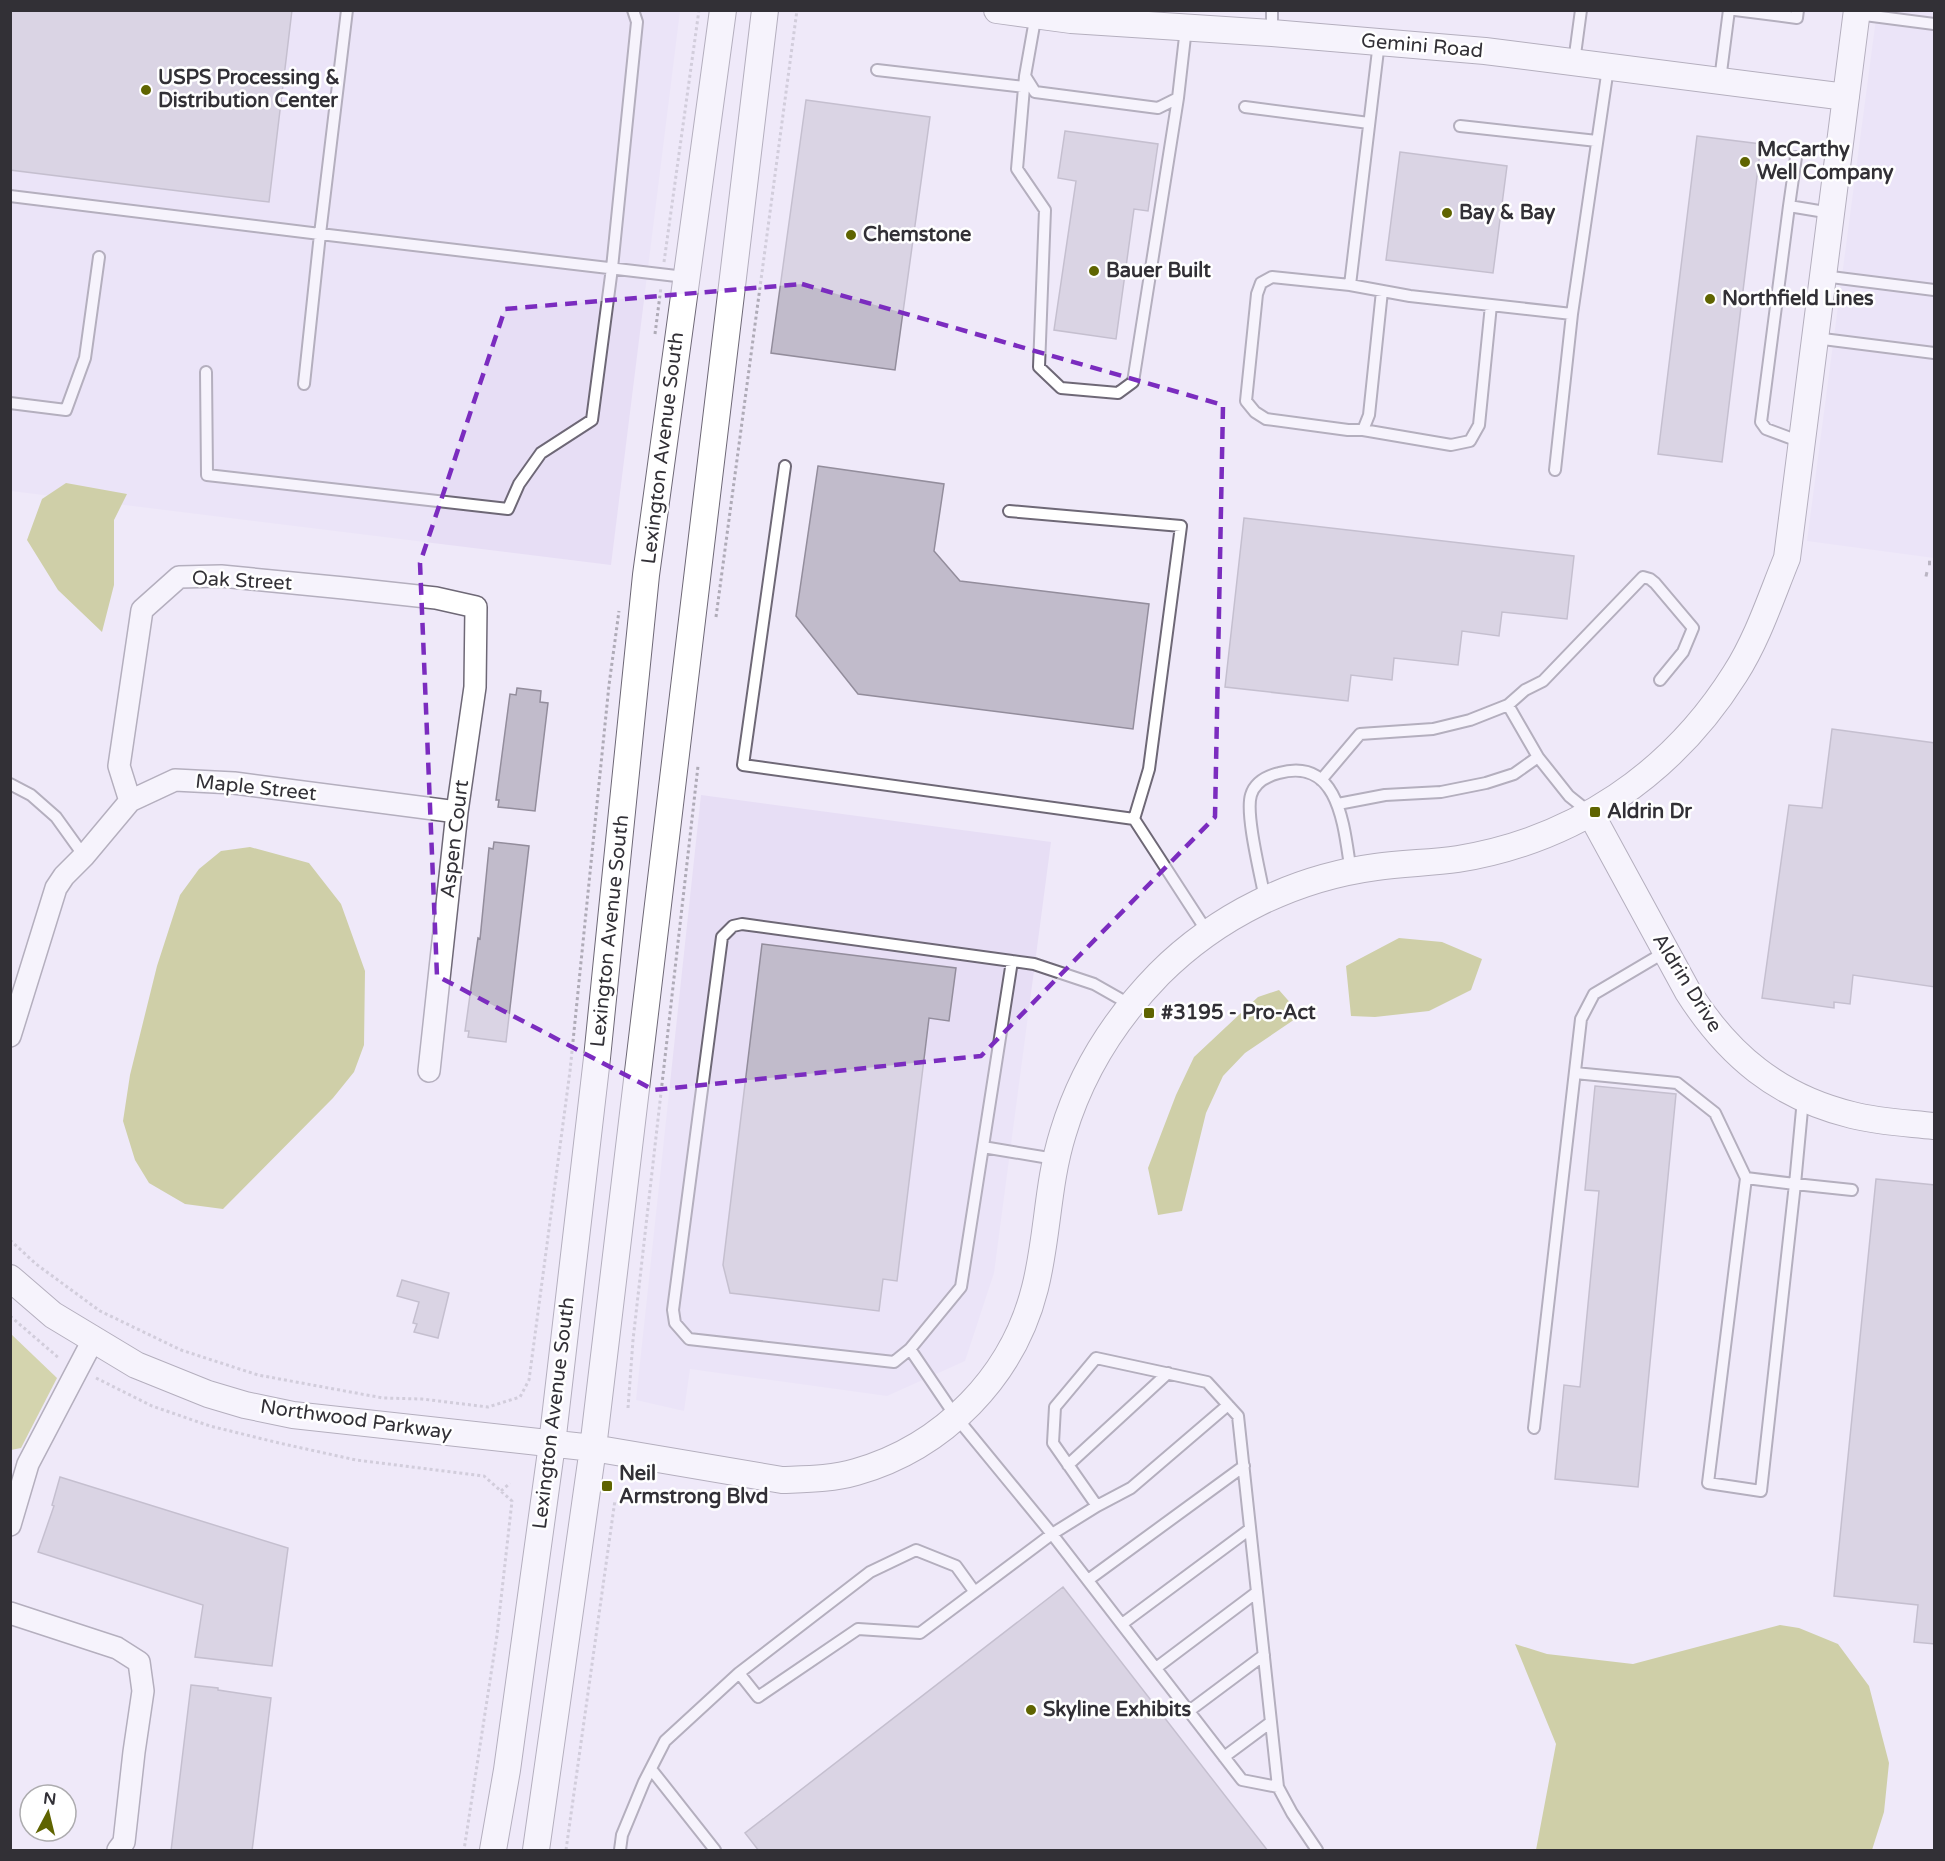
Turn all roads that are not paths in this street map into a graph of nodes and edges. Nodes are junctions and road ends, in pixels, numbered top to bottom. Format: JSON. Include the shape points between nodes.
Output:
{"nodes":[{"id":1,"x":346,"y":10,"type":"edge"},
{"id":2,"x":633,"y":10,"type":"edge"},
{"id":3,"x":723,"y":10,"type":"edge"},
{"id":4,"x":765,"y":10,"type":"edge"},
{"id":5,"x":997,"y":10,"type":"edge"},
{"id":6,"x":1581,"y":10,"type":"edge"},
{"id":7,"x":1730,"y":10,"type":"edge"},
{"id":8,"x":1735,"y":10,"type":"edge"},
{"id":9,"x":1798,"y":10,"type":"edge"},
{"id":10,"x":1857,"y":12,"type":"edge"},
{"id":11,"x":1036,"y":13,"type":"edge"},
{"id":12,"x":1272,"y":22,"type":"edge"},
{"id":13,"x":1935,"y":24,"type":"edge"},
{"id":14,"x":1186,"y":28,"type":"junction"},
{"id":15,"x":1379,"y":42,"type":"junction"},
{"id":16,"x":1574,"y":62,"type":"junction"},
{"id":17,"x":1608,"y":65,"type":"junction"},
{"id":18,"x":877,"y":70,"type":"dead end"},
{"id":19,"x":1720,"y":80,"type":"junction"},
{"id":20,"x":1024,"y":82,"type":"junction"},
{"id":21,"x":1845,"y":97,"type":"junction"},
{"id":22,"x":1178,"y":98,"type":"junction"},
{"id":23,"x":1245,"y":107,"type":"dead end"},
{"id":24,"x":1369,"y":123,"type":"junction"},
{"id":25,"x":1460,"y":126,"type":"dead end"},
{"id":26,"x":1598,"y":141,"type":"junction"},
{"id":27,"x":1796,"y":157,"type":"dead end"},
{"id":28,"x":10,"y":196,"type":"edge"},
{"id":29,"x":1789,"y":206,"type":"junction"},
{"id":30,"x":1831,"y":213,"type":"junction"},
{"id":31,"x":320,"y":234,"type":"junction"},
{"id":32,"x":99,"y":257,"type":"dead end"},
{"id":33,"x":612,"y":268,"type":"junction"},
{"id":34,"x":674,"y":275,"type":"junction"},
{"id":35,"x":1823,"y":276,"type":"junction"},
{"id":36,"x":1350,"y":285,"type":"junction"},
{"id":37,"x":1935,"y":290,"type":"edge"},
{"id":38,"x":1382,"y":291,"type":"junction"},
{"id":39,"x":1491,"y":305,"type":"junction"},
{"id":40,"x":1572,"y":314,"type":"junction"},
{"id":41,"x":1815,"y":338,"type":"junction"},
{"id":42,"x":1935,"y":353,"type":"edge"},
{"id":43,"x":206,"y":372,"type":"dead end"},
{"id":44,"x":304,"y":384,"type":"dead end"},
{"id":45,"x":10,"y":403,"type":"edge"},
{"id":46,"x":1363,"y":430,"type":"junction"},
{"id":47,"x":1802,"y":442,"type":"junction"},
{"id":48,"x":785,"y":466,"type":"dead end"},
{"id":49,"x":1555,"y":470,"type":"dead end"},
{"id":50,"x":1009,"y":511,"type":"dead end"},
{"id":51,"x":476,"y":607,"type":"joint"},
{"id":52,"x":1660,"y":680,"type":"dead end"},
{"id":53,"x":1508,"y":705,"type":"junction"},
{"id":54,"x":1538,"y":757,"type":"junction"},
{"id":55,"x":1321,"y":780,"type":"junction"},
{"id":56,"x":10,"y":784,"type":"edge"},
{"id":57,"x":130,"y":801,"type":"junction"},
{"id":58,"x":1338,"y":804,"type":"junction"},
{"id":59,"x":457,"y":812,"type":"junction"},
{"id":60,"x":1591,"y":814,"type":"junction"},
{"id":61,"x":1134,"y":819,"type":"junction"},
{"id":62,"x":84,"y":856,"type":"junction"},
{"id":63,"x":1351,"y":872,"type":"junction"},
{"id":64,"x":1265,"y":900,"type":"junction"},
{"id":65,"x":1208,"y":933,"type":"junction"},
{"id":66,"x":1666,"y":951,"type":"junction"},
{"id":67,"x":1011,"y":961,"type":"junction"},
{"id":68,"x":1131,"y":1005,"type":"junction"},
{"id":69,"x":10,"y":1036,"type":"edge"},
{"id":70,"x":429,"y":1071,"type":"dead end"},
{"id":71,"x":1575,"y":1072,"type":"junction"},
{"id":72,"x":1803,"y":1099,"type":"junction"},
{"id":73,"x":1935,"y":1126,"type":"edge"},
{"id":74,"x":983,"y":1147,"type":"junction"},
{"id":75,"x":1055,"y":1159,"type":"junction"},
{"id":76,"x":1746,"y":1178,"type":"junction"},
{"id":77,"x":1795,"y":1184,"type":"junction"},
{"id":78,"x":1852,"y":1190,"type":"dead end"},
{"id":79,"x":10,"y":1278,"type":"edge"},
{"id":80,"x":93,"y":1340,"type":"junction"},
{"id":81,"x":910,"y":1349,"type":"junction"},
{"id":82,"x":1168,"y":1373,"type":"junction"},
{"id":83,"x":1228,"y":1405,"type":"junction"},
{"id":84,"x":956,"y":1417,"type":"junction"},
{"id":85,"x":1534,"y":1428,"type":"dead end"},
{"id":86,"x":552,"y":1444,"type":"junction"},
{"id":87,"x":593,"y":1448,"type":"junction"},
{"id":88,"x":1068,"y":1465,"type":"junction"},
{"id":89,"x":1244,"y":1466,"type":"junction"},
{"id":90,"x":1097,"y":1506,"type":"junction"},
{"id":91,"x":10,"y":1525,"type":"edge"},
{"id":92,"x":1250,"y":1529,"type":"junction"},
{"id":93,"x":1052,"y":1534,"type":"junction"},
{"id":94,"x":1088,"y":1580,"type":"junction"},
{"id":95,"x":974,"y":1591,"type":"junction"},
{"id":96,"x":1257,"y":1592,"type":"junction"},
{"id":97,"x":10,"y":1613,"type":"edge"},
{"id":98,"x":1122,"y":1624,"type":"junction"},
{"id":99,"x":1264,"y":1655,"type":"junction"},
{"id":100,"x":1156,"y":1668,"type":"junction"},
{"id":101,"x":739,"y":1673,"type":"junction"},
{"id":102,"x":1189,"y":1711,"type":"junction"},
{"id":103,"x":1271,"y":1722,"type":"junction"},
{"id":104,"x":1224,"y":1757,"type":"junction"},
{"id":105,"x":651,"y":1769,"type":"junction"},
{"id":106,"x":1278,"y":1787,"type":"junction"},
{"id":107,"x":712,"y":1849,"type":"edge"},
{"id":108,"x":118,"y":1851,"type":"edge"},
{"id":109,"x":493,"y":1851,"type":"edge"},
{"id":110,"x":536,"y":1851,"type":"edge"},
{"id":111,"x":621,"y":1851,"type":"edge"},
{"id":112,"x":1317,"y":1851,"type":"edge"}],
"edges":[{"from":1,"to":31,"type":"lane"},
{"from":2,"to":33,"type":"lane","via":[[637,22]]},
{"from":3,"to":34,"type":"street","name":"Lexington Avenue South"},
{"from":4,"to":87,"type":"street"},
{"from":5,"to":11,"type":"street","name":"Gemini Road"},
{"from":6,"to":16,"type":"lane"},
{"from":7,"to":19,"type":"lane"},
{"from":8,"to":9,"type":"lane","via":[[1797,18]]},
{"from":10,"to":13,"type":"lane"},
{"from":10,"to":21,"type":"street","name":"Northwood Parkway"},
{"from":11,"to":14,"type":"street","name":"Gemini Road","via":[[1071,20]]},
{"from":11,"to":20,"type":"lane"},
{"from":12,"to":14,"type":"street","name":"Gemini Road"},
{"from":12,"to":15,"type":"street","name":"Gemini Road"},
{"from":14,"to":22,"type":"lane"},
{"from":15,"to":16,"type":"street","name":"Gemini Road"},
{"from":15,"to":24,"type":"lane"},
{"from":16,"to":17,"type":"street","name":"Gemini Road"},
{"from":17,"to":19,"type":"street","name":"Gemini Road"},
{"from":17,"to":26,"type":"lane"},
{"from":18,"to":20,"type":"lane"},
{"from":19,"to":21,"type":"street","name":"Gemini Road"},
{"from":20,"to":22,"type":"lane","via":[[1035,92],[1158,108]]},
{"from":20,"to":22,"type":"lane","via":[[1017,169],[1045,210],[1039,367],[1061,388],[1118,393],[1133,382]]},
{"from":21,"to":30,"type":"street","name":"Northwood Parkway"},
{"from":23,"to":24,"type":"lane"},
{"from":24,"to":36,"type":"lane"},
{"from":25,"to":26,"type":"lane"},
{"from":26,"to":40,"type":"lane"},
{"from":27,"to":29,"type":"lane"},
{"from":28,"to":31,"type":"lane"},
{"from":29,"to":30,"type":"lane"},
{"from":29,"to":47,"type":"lane","via":[[1761,422],[1766,429]]},
{"from":30,"to":35,"type":"street","name":"Northwood Parkway"},
{"from":31,"to":33,"type":"lane"},
{"from":31,"to":44,"type":"lane"},
{"from":32,"to":45,"type":"lane","via":[[85,358],[66,410]]},
{"from":33,"to":34,"type":"lane"},
{"from":33,"to":43,"type":"lane","via":[[592,420],[541,453],[519,484],[508,509],[207,475]]},
{"from":34,"to":86,"type":"street","name":"Lexington Avenue South","via":[[597,1058]]},
{"from":35,"to":37,"type":"lane"},
{"from":35,"to":41,"type":"street","name":"Northwood Parkway"},
{"from":36,"to":38,"type":"lane"},
{"from":36,"to":46,"type":"lane","via":[[1272,277],[1261,283],[1246,401],[1266,419]]},
{"from":38,"to":39,"type":"lane"},
{"from":38,"to":46,"type":"lane","via":[[1369,415]]},
{"from":39,"to":40,"type":"lane"},
{"from":39,"to":46,"type":"lane","via":[[1479,425],[1470,441],[1451,445]]},
{"from":40,"to":49,"type":"lane"},
{"from":41,"to":42,"type":"lane"},
{"from":41,"to":47,"type":"street","name":"Northwood Parkway"},
{"from":47,"to":60,"type":"street","name":"Northwood Parkway","via":[[1787,558],[1737,671],[1688,737],[1658,767]]},
{"from":48,"to":61,"type":"lane","via":[[743,765]]},
{"from":50,"to":61,"type":"lane","via":[[1181,526],[1149,769]]},
{"from":51,"to":57,"type":"street","name":"Oak Street","via":[[436,598],[344,588],[221,576],[179,577],[142,610],[118,766]]},
{"from":51,"to":59,"type":"street","name":"Aspen Court","via":[[475,687]]},
{"from":52,"to":53,"type":"lane","via":[[1683,652],[1693,628],[1655,583],[1643,577],[1543,681]]},
{"from":53,"to":54,"type":"lane"},
{"from":53,"to":55,"type":"lane","via":[[1433,729],[1360,734]]},
{"from":54,"to":58,"type":"lane","via":[[1514,774],[1486,783]]},
{"from":54,"to":60,"type":"lane","via":[[1569,796]]},
{"from":55,"to":58,"type":"lane"},
{"from":55,"to":64,"type":"lane","via":[[1310,774],[1286,771],[1264,779],[1251,794],[1251,823]]},
{"from":56,"to":62,"type":"lane","via":[[31,795],[56,817]]},
{"from":57,"to":59,"type":"street","name":"Maple Street","via":[[175,780],[234,783]]},
{"from":57,"to":62,"type":"street","name":"Maple Street"},
{"from":58,"to":63,"type":"lane"},
{"from":59,"to":70,"type":"street","name":"Aspen Court"},
{"from":60,"to":63,"type":"street","name":"Northwood Parkway","via":[[1504,849],[1460,859]]},
{"from":60,"to":66,"type":"street","name":"Aldrin Drive"},
{"from":61,"to":65,"type":"lane"},
{"from":62,"to":69,"type":"street","name":"Maple Street","via":[[56,888]]},
{"from":63,"to":64,"type":"street","name":"Northwood Parkway","via":[[1312,881]]},
{"from":64,"to":65,"type":"street","name":"Northwood Parkway"},
{"from":65,"to":68,"type":"street","name":"Northwood Parkway","via":[[1170,963]]},
{"from":66,"to":71,"type":"lane","via":[[1594,994],[1581,1019]]},
{"from":66,"to":72,"type":"street","name":"Aldrin Drive","via":[[1698,1009],[1723,1040],[1745,1062]]},
{"from":67,"to":68,"type":"lane","via":[[1034,964],[1094,984]]},
{"from":67,"to":74,"type":"lane"},
{"from":67,"to":81,"type":"lane","via":[[742,924],[722,937],[673,1310],[675,1323],[689,1339],[894,1362]]},
{"from":68,"to":75,"type":"street","name":"Northwood Parkway","via":[[1089,1069]]},
{"from":71,"to":76,"type":"lane","via":[[1677,1083],[1715,1113]]},
{"from":71,"to":85,"type":"lane"},
{"from":72,"to":73,"type":"street","name":"Aldrin Drive","via":[[1854,1116]]},
{"from":72,"to":77,"type":"lane"},
{"from":74,"to":75,"type":"lane"},
{"from":74,"to":81,"type":"lane","via":[[961,1287]]},
{"from":75,"to":84,"type":"street","name":"Northwood Parkway","via":[[1029,1309],[996,1374]]},
{"from":76,"to":77,"type":"lane"},
{"from":76,"to":77,"type":"lane","via":[[1708,1483],[1761,1491]]},
{"from":77,"to":78,"type":"lane"},
{"from":79,"to":80,"type":"street","name":"Northwood Parkway","via":[[53,1315]]},
{"from":80,"to":86,"type":"street","name":"Northwood Parkway","via":[[136,1365],[245,1405],[293,1415]]},
{"from":80,"to":91,"type":"street","via":[[28,1464]]},
{"from":81,"to":84,"type":"lane"},
{"from":82,"to":83,"type":"lane","via":[[1207,1382]]},
{"from":82,"to":88,"type":"lane"},
{"from":82,"to":88,"type":"lane","via":[[1096,1358],[1054,1407],[1053,1443]]},
{"from":83,"to":89,"type":"lane","via":[[1238,1416]]},
{"from":83,"to":90,"type":"lane","via":[[1131,1488]]},
{"from":84,"to":87,"type":"street","name":"Northwood Parkway","via":[[902,1454],[855,1472],[808,1479],[782,1480]]},
{"from":84,"to":93,"type":"lane"},
{"from":86,"to":87,"type":"street","name":"Northwood Parkway"},
{"from":86,"to":109,"type":"street","name":"Lexington Avenue South"},
{"from":87,"to":110,"type":"street"},
{"from":88,"to":90,"type":"lane"},
{"from":89,"to":92,"type":"lane"},
{"from":89,"to":94,"type":"lane"},
{"from":90,"to":93,"type":"lane"},
{"from":92,"to":96,"type":"lane"},
{"from":92,"to":98,"type":"lane"},
{"from":93,"to":94,"type":"lane"},
{"from":93,"to":95,"type":"lane"},
{"from":94,"to":98,"type":"lane"},
{"from":95,"to":101,"type":"lane","via":[[920,1633],[858,1629],[758,1697]]},
{"from":95,"to":101,"type":"lane","via":[[956,1566],[916,1550],[870,1572]]},
{"from":96,"to":99,"type":"lane"},
{"from":96,"to":100,"type":"lane"},
{"from":97,"to":108,"type":"street","via":[[117,1648],[139,1662],[143,1691],[124,1842]]},
{"from":98,"to":100,"type":"lane"},
{"from":99,"to":102,"type":"lane"},
{"from":99,"to":103,"type":"lane"},
{"from":100,"to":102,"type":"lane"},
{"from":101,"to":105,"type":"lane","via":[[665,1741]]},
{"from":102,"to":104,"type":"lane"},
{"from":103,"to":104,"type":"lane"},
{"from":103,"to":106,"type":"lane"},
{"from":104,"to":106,"type":"lane","via":[[1242,1780]]},
{"from":105,"to":107,"type":"lane"},
{"from":105,"to":111,"type":"lane","via":[[622,1835]]},
{"from":106,"to":112,"type":"lane"}]}
